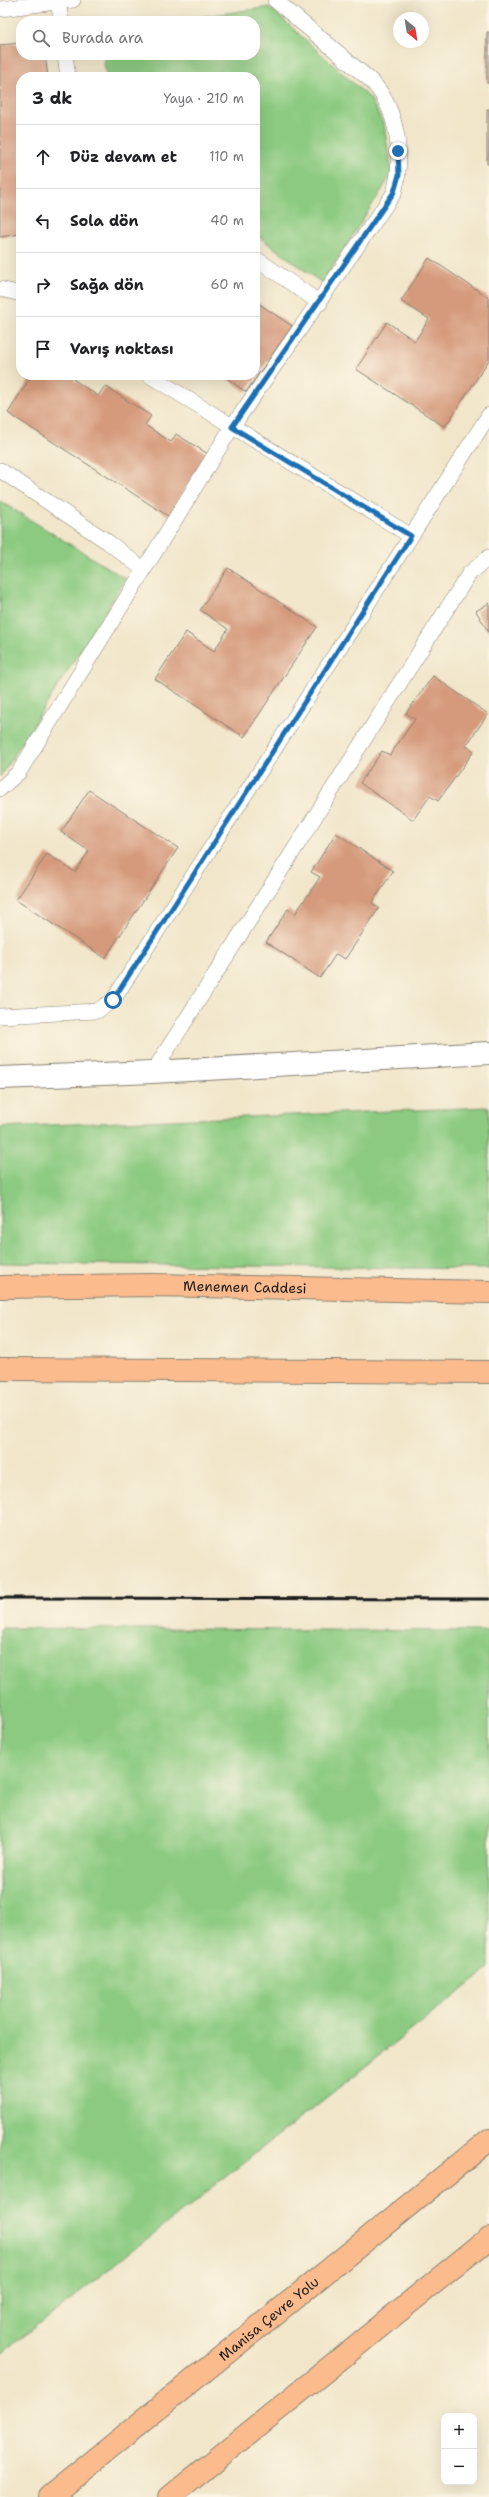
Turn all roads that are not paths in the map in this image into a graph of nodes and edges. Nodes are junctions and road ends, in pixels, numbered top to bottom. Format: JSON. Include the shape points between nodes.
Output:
{"nodes":[{"id":1,"x":73,"y":0,"type":"edge"},
{"id":2,"x":275,"y":0,"type":"edge"},
{"id":3,"x":58,"y":1,"type":"edge"},
{"id":4,"x":0,"y":9,"type":"edge"},
{"id":5,"x":60,"y":16,"type":"edge"},
{"id":6,"x":66,"y":60,"type":"edge"},
{"id":7,"x":67,"y":72,"type":"edge"},
{"id":8,"x":260,"y":261,"type":"edge"},
{"id":9,"x":0,"y":289,"type":"edge"},
{"id":10,"x":16,"y":293,"type":"edge"},
{"id":11,"x":320,"y":303,"type":"junction"},
{"id":12,"x":157,"y":380,"type":"edge"},
{"id":13,"x":489,"y":415,"type":"edge"},
{"id":14,"x":232,"y":427,"type":"junction"},
{"id":15,"x":0,"y":470,"type":"edge"},
{"id":16,"x":411,"y":536,"type":"junction"},
{"id":17,"x":489,"y":557,"type":"edge"},
{"id":18,"x":144,"y":570,"type":"junction"},
{"id":19,"x":0,"y":789,"type":"edge"},
{"id":20,"x":0,"y":1016,"type":"edge"},
{"id":21,"x":489,"y":1053,"type":"edge"},
{"id":22,"x":153,"y":1072,"type":"junction"},
{"id":23,"x":0,"y":1078,"type":"edge"},
{"id":24,"x":0,"y":1286,"type":"edge"},
{"id":25,"x":489,"y":1292,"type":"edge"},
{"id":26,"x":0,"y":1369,"type":"edge"},
{"id":27,"x":489,"y":1372,"type":"edge"},
{"id":28,"x":489,"y":2140,"type":"edge"},
{"id":29,"x":489,"y":2238,"type":"edge"},
{"id":30,"x":49,"y":2497,"type":"edge"},
{"id":31,"x":170,"y":2497,"type":"edge"}],
"edges":[{"from":1,"to":3,"type":"lane"},
{"from":2,"to":11,"type":"lane","via":[[373,83],[385,101],[398,151],[399,175],[394,192]]},
{"from":3,"to":4,"type":"lane"},
{"from":3,"to":5,"type":"lane"},
{"from":6,"to":7,"type":"lane"},
{"from":8,"to":11,"type":"lane"},
{"from":9,"to":10,"type":"lane"},
{"from":11,"to":14,"type":"lane"},
{"from":12,"to":14,"type":"lane"},
{"from":13,"to":16,"type":"lane"},
{"from":14,"to":16,"type":"lane"},
{"from":14,"to":18,"type":"lane"},
{"from":15,"to":18,"type":"lane","via":[[108,542]]},
{"from":16,"to":20,"type":"lane","via":[[113,1000],[97,1011]]},
{"from":17,"to":22,"type":"lane","via":[[469,574]]},
{"from":18,"to":19,"type":"lane","via":[[19,772]]},
{"from":21,"to":22,"type":"street"},
{"from":22,"to":23,"type":"street"},
{"from":24,"to":25,"type":"main road","name":"Menemen Caddesi","via":[[152,1285]]},
{"from":26,"to":27,"type":"main road"},
{"from":28,"to":30,"type":"main road","name":"Manisa Çevre Yolu"},
{"from":29,"to":31,"type":"main road"}]}
